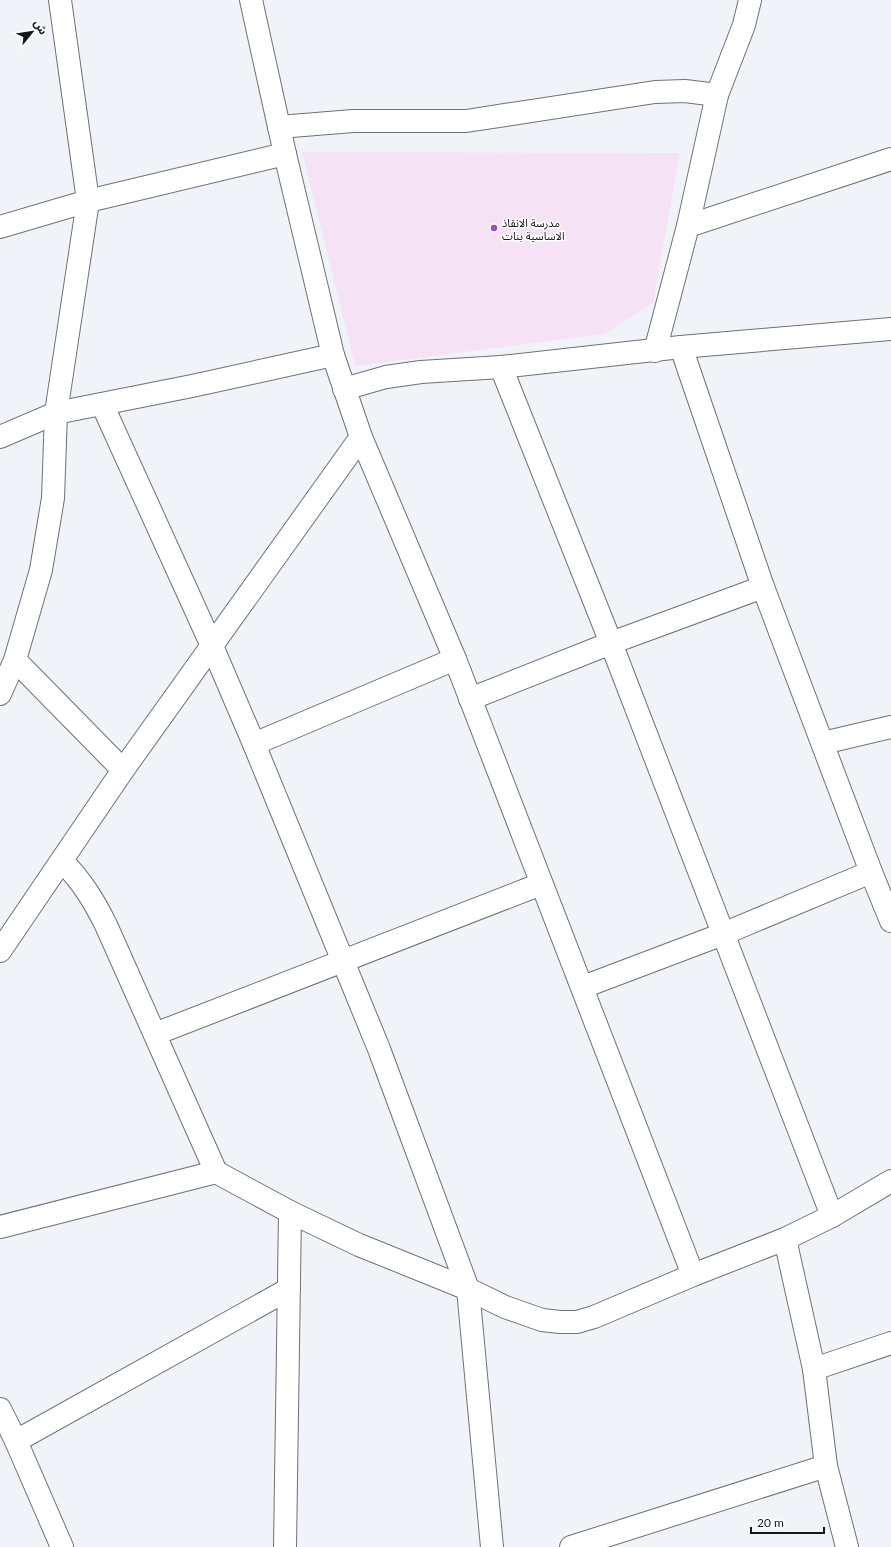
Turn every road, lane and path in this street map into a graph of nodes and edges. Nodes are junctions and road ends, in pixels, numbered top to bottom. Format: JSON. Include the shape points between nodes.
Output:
{"nodes":[{"id":1,"x":60,"y":0,"type":"edge"},
{"id":2,"x":251,"y":0,"type":"edge"},
{"id":3,"x":750,"y":0,"type":"edge"},
{"id":4,"x":717,"y":95,"type":"junction"},
{"id":5,"x":279,"y":127,"type":"junction"},
{"id":6,"x":285,"y":154,"type":"junction"},
{"id":7,"x":891,"y":159,"type":"edge"},
{"id":8,"x":88,"y":201,"type":"junction"},
{"id":9,"x":688,"y":226,"type":"junction"},
{"id":10,"x":0,"y":227,"type":"edge"},
{"id":11,"x":891,"y":330,"type":"edge"},
{"id":12,"x":681,"y":347,"type":"junction"},
{"id":13,"x":655,"y":350,"type":"junction"},
{"id":14,"x":333,"y":355,"type":"junction"},
{"id":15,"x":502,"y":367,"type":"junction"},
{"id":16,"x":344,"y":389,"type":"junction"},
{"id":17,"x":102,"y":404,"type":"junction"},
{"id":18,"x":56,"y":413,"type":"junction"},
{"id":19,"x":0,"y":437,"type":"edge"},
{"id":20,"x":361,"y":437,"type":"junction"},
{"id":21,"x":763,"y":587,"type":"junction"},
{"id":22,"x":611,"y":643,"type":"junction"},
{"id":23,"x":212,"y":646,"type":"junction"},
{"id":24,"x":455,"y":659,"type":"junction"},
{"id":25,"x":15,"y":660,"type":"junction"},
{"id":26,"x":0,"y":694,"type":"edge"},
{"id":27,"x":470,"y":699,"type":"junction"},
{"id":28,"x":891,"y":727,"type":"edge"},
{"id":29,"x":823,"y":743,"type":"junction"},
{"id":30,"x":254,"y":744,"type":"junction"},
{"id":31,"x":123,"y":770,"type":"junction"},
{"id":32,"x":62,"y":861,"type":"junction"},
{"id":33,"x":871,"y":872,"type":"junction"},
{"id":34,"x":541,"y":884,"type":"junction"},
{"id":35,"x":891,"y":921,"type":"edge"},
{"id":36,"x":723,"y":934,"type":"junction"},
{"id":37,"x":0,"y":951,"type":"edge"},
{"id":38,"x":343,"y":961,"type":"junction"},
{"id":39,"x":583,"y":986,"type":"junction"},
{"id":40,"x":155,"y":1034,"type":"junction"},
{"id":41,"x":216,"y":1172,"type":"junction"},
{"id":42,"x":891,"y":1181,"type":"edge"},
{"id":43,"x":290,"y":1212,"type":"junction"},
{"id":44,"x":832,"y":1216,"type":"junction"},
{"id":45,"x":0,"y":1226,"type":"edge"},
{"id":46,"x":786,"y":1239,"type":"junction"},
{"id":47,"x":693,"y":1275,"type":"junction"},
{"id":48,"x":289,"y":1289,"type":"junction"},
{"id":49,"x":468,"y":1289,"type":"junction"},
{"id":50,"x":891,"y":1343,"type":"edge"},
{"id":51,"x":814,"y":1369,"type":"junction"},
{"id":52,"x":0,"y":1409,"type":"edge"},
{"id":53,"x":16,"y":1441,"type":"junction"},
{"id":54,"x":826,"y":1466,"type":"junction"},
{"id":55,"x":489,"y":1546,"type":"edge"},
{"id":56,"x":62,"y":1547,"type":"edge"},
{"id":57,"x":285,"y":1547,"type":"edge"},
{"id":58,"x":571,"y":1547,"type":"edge"},
{"id":59,"x":847,"y":1547,"type":"edge"}],
"edges":[{"from":1,"to":8,"type":"street"},
{"from":2,"to":5,"type":"street"},
{"from":3,"to":4,"type":"street","via":[[744,24]]},
{"from":4,"to":5,"type":"street","via":[[685,91],[655,92],[466,121],[353,121]]},
{"from":4,"to":9,"type":"street"},
{"from":5,"to":6,"type":"street"},
{"from":6,"to":8,"type":"street"},
{"from":6,"to":14,"type":"street"},
{"from":7,"to":9,"type":"street"},
{"from":8,"to":10,"type":"street"},
{"from":8,"to":18,"type":"street"},
{"from":9,"to":13,"type":"street"},
{"from":11,"to":12,"type":"street"},
{"from":12,"to":13,"type":"street"},
{"from":12,"to":21,"type":"street"},
{"from":13,"to":15,"type":"street"},
{"from":14,"to":16,"type":"street"},
{"from":14,"to":17,"type":"street"},
{"from":15,"to":16,"type":"street","via":[[421,372],[386,377]]},
{"from":15,"to":22,"type":"street"},
{"from":16,"to":20,"type":"street"},
{"from":17,"to":18,"type":"street"},
{"from":17,"to":23,"type":"street"},
{"from":18,"to":19,"type":"street"},
{"from":18,"to":25,"type":"street","via":[[53,498],[43,563]]},
{"from":20,"to":23,"type":"street"},
{"from":20,"to":24,"type":"street"},
{"from":21,"to":22,"type":"street"},
{"from":21,"to":29,"type":"street"},
{"from":22,"to":27,"type":"street"},
{"from":22,"to":36,"type":"street"},
{"from":23,"to":30,"type":"street"},
{"from":23,"to":31,"type":"street"},
{"from":24,"to":27,"type":"street"},
{"from":24,"to":30,"type":"street"},
{"from":25,"to":26,"type":"street"},
{"from":25,"to":31,"type":"street"},
{"from":27,"to":34,"type":"street"},
{"from":28,"to":29,"type":"street"},
{"from":29,"to":33,"type":"street"},
{"from":30,"to":38,"type":"street"},
{"from":31,"to":32,"type":"street"},
{"from":32,"to":37,"type":"street"},
{"from":32,"to":40,"type":"street","via":[[92,897]]},
{"from":33,"to":35,"type":"street"},
{"from":33,"to":36,"type":"street"},
{"from":34,"to":38,"type":"street"},
{"from":34,"to":39,"type":"street"},
{"from":36,"to":39,"type":"street"},
{"from":36,"to":44,"type":"street"},
{"from":38,"to":40,"type":"street"},
{"from":38,"to":49,"type":"street","via":[[379,1049]]},
{"from":39,"to":47,"type":"street"},
{"from":40,"to":41,"type":"street"},
{"from":41,"to":43,"type":"street"},
{"from":41,"to":45,"type":"street"},
{"from":42,"to":44,"type":"street"},
{"from":43,"to":48,"type":"street"},
{"from":43,"to":49,"type":"street","via":[[358,1245]]},
{"from":44,"to":46,"type":"street"},
{"from":46,"to":47,"type":"street"},
{"from":46,"to":51,"type":"street"},
{"from":47,"to":49,"type":"street","via":[[594,1317],[576,1322],[542,1320],[505,1307]]},
{"from":48,"to":53,"type":"street"},
{"from":48,"to":57,"type":"street"},
{"from":49,"to":55,"type":"street"},
{"from":50,"to":51,"type":"street"},
{"from":51,"to":54,"type":"street"},
{"from":52,"to":53,"type":"street"},
{"from":53,"to":56,"type":"street"},
{"from":54,"to":58,"type":"street"},
{"from":54,"to":59,"type":"street"}]}
